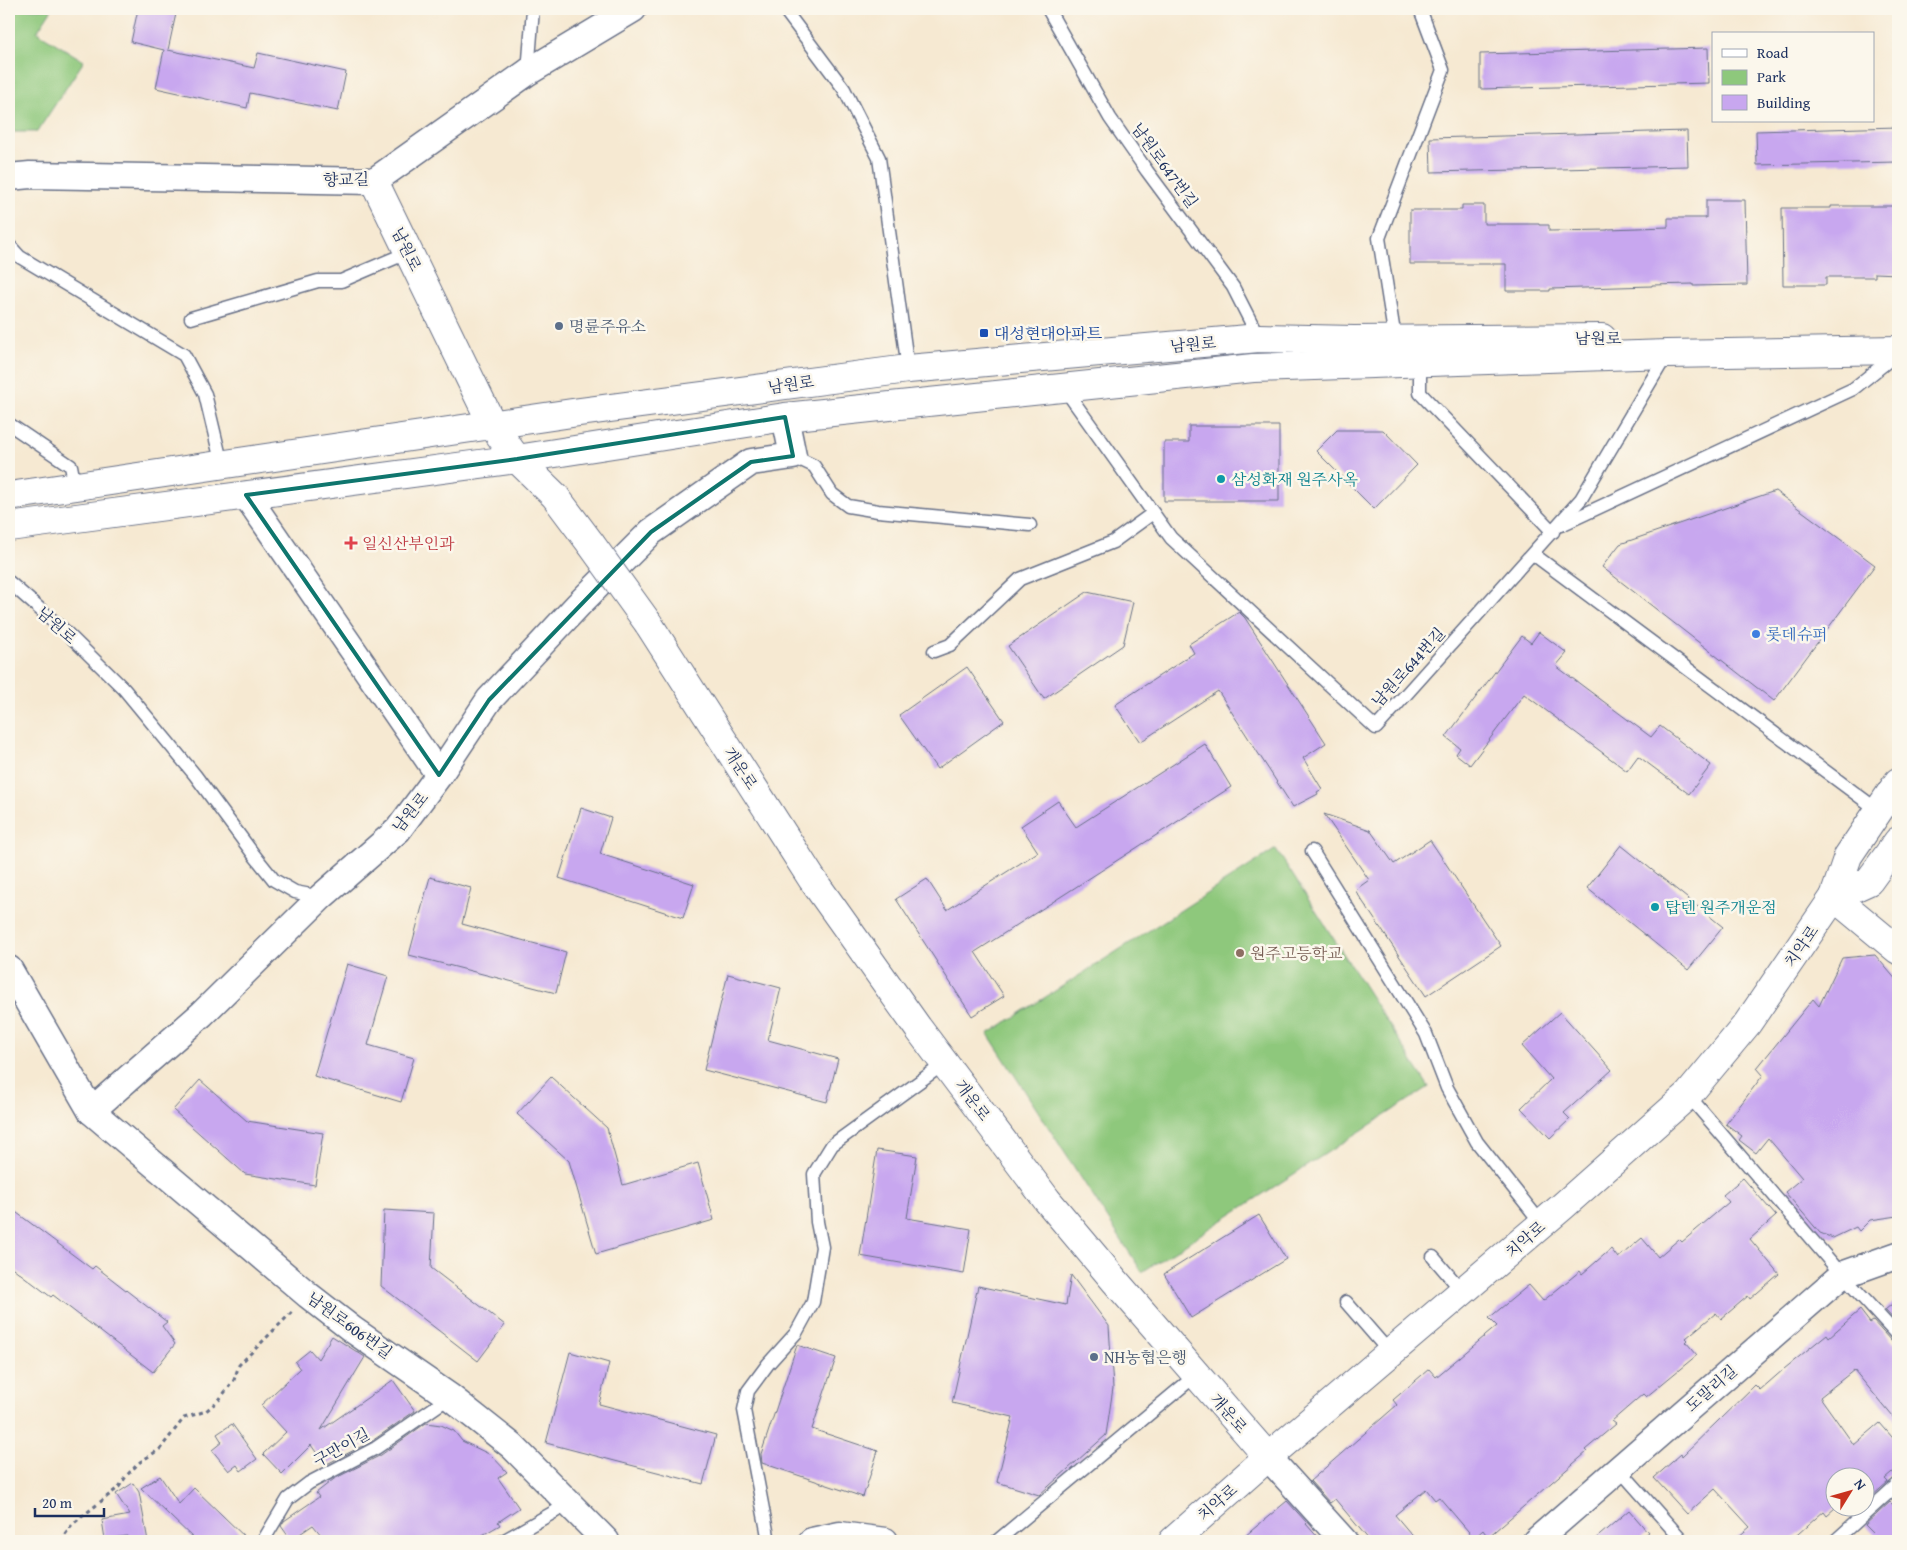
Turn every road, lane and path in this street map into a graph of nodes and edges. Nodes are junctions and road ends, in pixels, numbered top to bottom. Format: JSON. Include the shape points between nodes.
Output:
{"nodes":[{"id":1,"x":532,"y":9,"type":"edge"},
{"id":2,"x":633,"y":9,"type":"edge"},
{"id":3,"x":784,"y":9,"type":"edge"},
{"id":4,"x":1048,"y":9,"type":"edge"},
{"id":5,"x":1420,"y":9,"type":"edge"},
{"id":6,"x":528,"y":72,"type":"junction"},
{"id":7,"x":9,"y":177,"type":"edge"},
{"id":8,"x":374,"y":181,"type":"junction"},
{"id":9,"x":9,"y":245,"type":"edge"},
{"id":10,"x":409,"y":252,"type":"junction"},
{"id":11,"x":191,"y":318,"type":"dead end"},
{"id":12,"x":1898,"y":332,"type":"edge"},
{"id":13,"x":1259,"y":338,"type":"junction"},
{"id":14,"x":1395,"y":339,"type":"junction"},
{"id":15,"x":1898,"y":352,"type":"edge"},
{"id":16,"x":1667,"y":354,"type":"junction"},
{"id":17,"x":1420,"y":362,"type":"junction"},
{"id":18,"x":908,"y":369,"type":"junction"},
{"id":19,"x":1064,"y":388,"type":"junction"},
{"id":20,"x":785,"y":417,"type":"junction"},
{"id":21,"x":9,"y":424,"type":"edge"},
{"id":22,"x":493,"y":426,"type":"junction"},
{"id":23,"x":793,"y":456,"type":"junction"},
{"id":24,"x":517,"y":459,"type":"junction"},
{"id":25,"x":222,"y":465,"type":"junction"},
{"id":26,"x":75,"y":486,"type":"junction"},
{"id":27,"x":246,"y":495,"type":"junction"},
{"id":28,"x":9,"y":496,"type":"edge"},
{"id":29,"x":1153,"y":513,"type":"junction"},
{"id":30,"x":1030,"y":525,"type":"dead end"},
{"id":31,"x":9,"y":527,"type":"edge"},
{"id":32,"x":1555,"y":530,"type":"junction"},
{"id":33,"x":1533,"y":554,"type":"junction"},
{"id":34,"x":9,"y":582,"type":"edge"},
{"id":35,"x":934,"y":651,"type":"dead end"},
{"id":36,"x":439,"y":776,"type":"junction"},
{"id":37,"x":1898,"y":782,"type":"edge"},
{"id":38,"x":1878,"y":811,"type":"junction"},
{"id":39,"x":1898,"y":842,"type":"edge"},
{"id":40,"x":1312,"y":851,"type":"dead end"},
{"id":41,"x":321,"y":897,"type":"junction"},
{"id":42,"x":1834,"y":897,"type":"junction"},
{"id":43,"x":1898,"y":950,"type":"edge"},
{"id":44,"x":9,"y":969,"type":"edge"},
{"id":45,"x":945,"y":1063,"type":"junction"},
{"id":46,"x":1688,"y":1095,"type":"junction"},
{"id":47,"x":91,"y":1111,"type":"junction"},
{"id":48,"x":1542,"y":1224,"type":"junction"},
{"id":49,"x":1898,"y":1255,"type":"edge"},
{"id":50,"x":1433,"y":1257,"type":"dead end"},
{"id":51,"x":1842,"y":1275,"type":"junction"},
{"id":52,"x":1463,"y":1292,"type":"junction"},
{"id":53,"x":308,"y":1295,"type":"junction"},
{"id":54,"x":1346,"y":1302,"type":"dead end"},
{"id":55,"x":1898,"y":1336,"type":"edge"},
{"id":56,"x":1390,"y":1354,"type":"junction"},
{"id":57,"x":1196,"y":1375,"type":"junction"},
{"id":58,"x":450,"y":1396,"type":"junction"},
{"id":59,"x":1268,"y":1458,"type":"junction"},
{"id":60,"x":1619,"y":1469,"type":"junction"},
{"id":61,"x":1898,"y":1484,"type":"edge"},
{"id":62,"x":570,"y":1503,"type":"junction"},
{"id":63,"x":60,"y":1541,"type":"edge"},
{"id":64,"x":263,"y":1541,"type":"edge"},
{"id":65,"x":503,"y":1541,"type":"edge"},
{"id":66,"x":606,"y":1541,"type":"edge"},
{"id":67,"x":769,"y":1541,"type":"edge"},
{"id":68,"x":812,"y":1541,"type":"edge"},
{"id":69,"x":885,"y":1541,"type":"edge"},
{"id":70,"x":997,"y":1541,"type":"edge"},
{"id":71,"x":1173,"y":1541,"type":"edge"},
{"id":72,"x":1344,"y":1541,"type":"edge"},
{"id":73,"x":1536,"y":1541,"type":"edge"},
{"id":74,"x":1683,"y":1541,"type":"edge"},
{"id":75,"x":1835,"y":1541,"type":"edge"}],
"edges":[{"from":1,"to":6,"type":"lane"},
{"from":2,"to":6,"type":"street","name":"향교길"},
{"from":3,"to":18,"type":"lane","via":[[844,89],[880,158]]},
{"from":4,"to":13,"type":"lane","name":"남원로647번길","via":[[1110,118],[1233,287]]},
{"from":5,"to":14,"type":"lane","via":[[1443,70],[1380,238]]},
{"from":6,"to":8,"type":"street","name":"향교길"},
{"from":7,"to":8,"type":"street","name":"향교길"},
{"from":8,"to":10,"type":"street","name":"남원로"},
{"from":9,"to":25,"type":"lane","via":[[20,257],[184,355],[205,394]]},
{"from":10,"to":11,"type":"lane","via":[[341,281],[318,282]]},
{"from":10,"to":22,"type":"street","name":"남원로"},
{"from":12,"to":14,"type":"street","name":"남원로","via":[[1760,337]]},
{"from":13,"to":14,"type":"street","name":"남원로"},
{"from":13,"to":18,"type":"street","name":"남원로"},
{"from":15,"to":16,"type":"street","name":"남원로"},
{"from":15,"to":32,"type":"lane","via":[[1854,389]]},
{"from":16,"to":17,"type":"street","name":"남원로"},
{"from":16,"to":32,"type":"lane","name":"남원로644번길","via":[[1581,499]]},
{"from":17,"to":19,"type":"street","name":"남원로","via":[[1253,368]]},
{"from":17,"to":32,"type":"lane","via":[[1420,393]]},
{"from":18,"to":22,"type":"street","name":"남원로"},
{"from":19,"to":20,"type":"street","name":"남원로"},
{"from":19,"to":29,"type":"lane","name":"남원로644번길"},
{"from":20,"to":23,"type":"street","name":"남원로"},
{"from":20,"to":24,"type":"street","name":"남원로"},
{"from":21,"to":26,"type":"lane","via":[[71,466]]},
{"from":22,"to":24,"type":"street","name":"남원로"},
{"from":22,"to":25,"type":"street","name":"남원로"},
{"from":23,"to":30,"type":"lane","via":[[814,466],[832,494],[848,506]]},
{"from":23,"to":36,"type":"street","name":"남원로","via":[[751,462],[652,532],[489,700]]},
{"from":24,"to":27,"type":"street","name":"남원로"},
{"from":24,"to":45,"type":"street","name":"개운로","bridge":true,"via":[[555,496],[648,623],[812,879]]},
{"from":25,"to":26,"type":"street","name":"남원로"},
{"from":26,"to":28,"type":"street","name":"남원로"},
{"from":27,"to":31,"type":"street","name":"남원로"},
{"from":27,"to":36,"type":"street"},
{"from":29,"to":33,"type":"lane","name":"남원로644번길","via":[[1171,538],[1376,728]]},
{"from":29,"to":35,"type":"lane","via":[[1113,542],[1020,579],[950,645]]},
{"from":32,"to":33,"type":"lane","name":"남원로644번길"},
{"from":33,"to":38,"type":"lane"},
{"from":34,"to":41,"type":"lane","name":"남원로","via":[[66,632],[124,690],[195,775],[274,880],[294,892]]},
{"from":36,"to":41,"type":"street","name":"남원로","via":[[398,830]]},
{"from":37,"to":38,"type":"street","name":"치악로"},
{"from":38,"to":42,"type":"street","name":"치악로","via":[[1848,856]]},
{"from":39,"to":42,"type":"street","name":"치악로","via":[[1869,880]]},
{"from":40,"to":48,"type":"lane","via":[[1426,1034],[1448,1088],[1477,1142]]},
{"from":41,"to":47,"type":"street","via":[[202,1014]]},
{"from":42,"to":43,"type":"street"},
{"from":42,"to":46,"type":"street","name":"치악로","via":[[1747,1024]]},
{"from":44,"to":47,"type":"street","name":"남원로606번길"},
{"from":45,"to":57,"type":"street","name":"개운로","via":[[1047,1200]]},
{"from":45,"to":67,"type":"lane","via":[[832,1145],[814,1174],[822,1247],[813,1302],[796,1333],[748,1391],[744,1410]]},
{"from":46,"to":48,"type":"street","name":"치악로"},
{"from":46,"to":51,"type":"lane"},
{"from":47,"to":53,"type":"street","name":"남원로606번길"},
{"from":48,"to":52,"type":"street","name":"치악로"},
{"from":49,"to":51,"type":"street","name":"도말리길"},
{"from":50,"to":52,"type":"lane"},
{"from":51,"to":55,"type":"lane"},
{"from":51,"to":60,"type":"street","name":"도말리길"},
{"from":52,"to":56,"type":"street","name":"치악로"},
{"from":53,"to":58,"type":"street","name":"남원로606번길"},
{"from":53,"to":63,"type":"path","via":[[239,1365],[234,1380],[219,1400],[206,1410],[184,1418],[160,1449],[140,1462],[119,1487],[74,1523]]},
{"from":54,"to":56,"type":"lane"},
{"from":56,"to":59,"type":"street","name":"치악로"},
{"from":57,"to":59,"type":"street","name":"개운로"},
{"from":57,"to":70,"type":"lane"},
{"from":58,"to":62,"type":"street","name":"남원로606번길","via":[[512,1446]]},
{"from":58,"to":64,"type":"lane","name":"구만이길","via":[[376,1448],[309,1483],[288,1499]]},
{"from":59,"to":71,"type":"street","name":"치악로"},
{"from":59,"to":72,"type":"street","name":"개운로"},
{"from":60,"to":73,"type":"street","name":"도말리길"},
{"from":60,"to":74,"type":"lane"},
{"from":61,"to":75,"type":"lane"},
{"from":62,"to":65,"type":"lane"},
{"from":62,"to":66,"type":"street","name":"남원로606번길"},
{"from":68,"to":69,"type":"street","via":[[840,1534]]}]}
